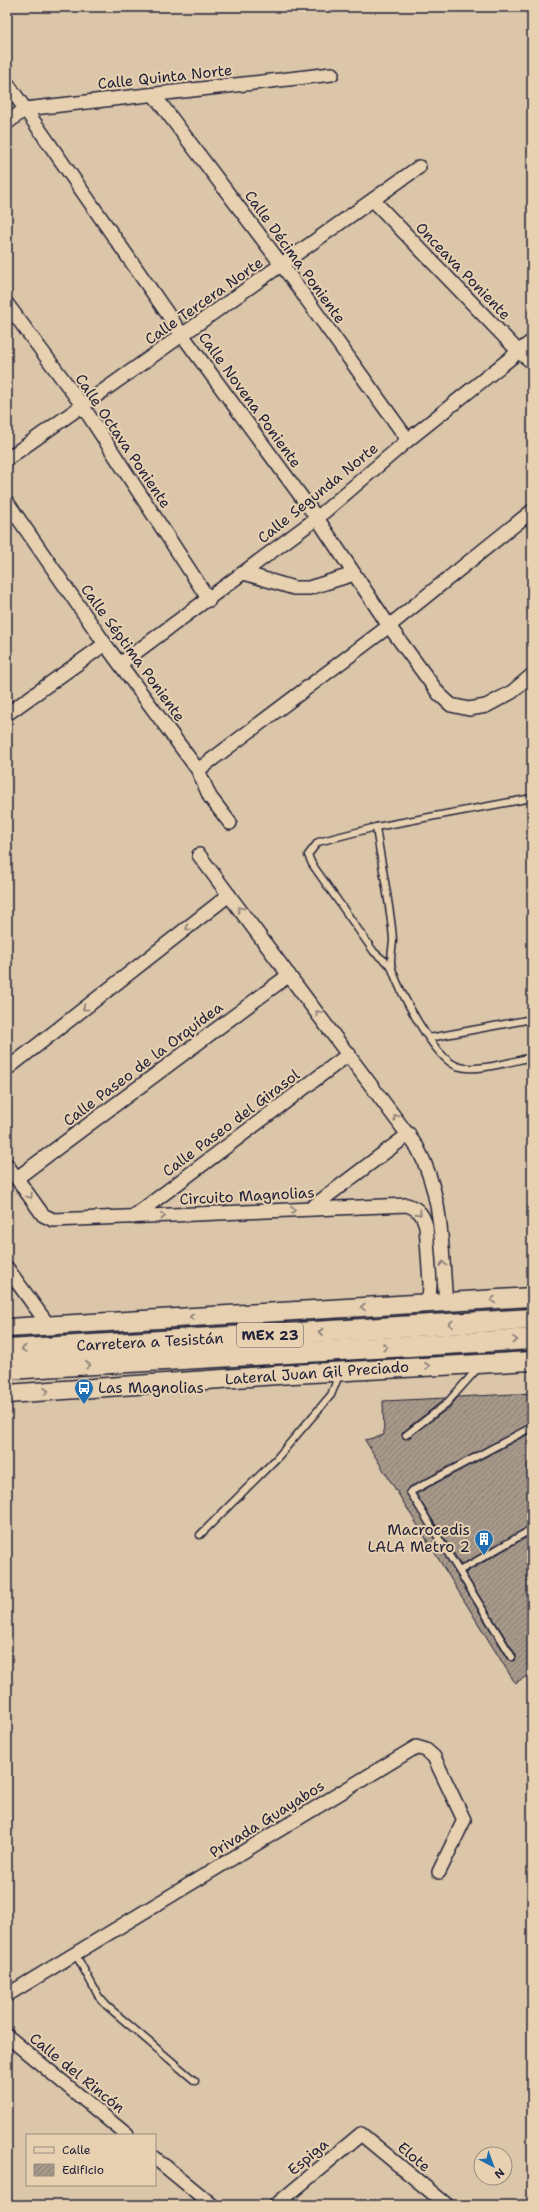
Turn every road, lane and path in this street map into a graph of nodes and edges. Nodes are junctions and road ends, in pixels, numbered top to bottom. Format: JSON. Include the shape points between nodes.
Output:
{"nodes":[{"id":1,"x":332,"y":74,"type":"dead end"},
{"id":2,"x":7,"y":83,"type":"edge"},
{"id":3,"x":154,"y":95,"type":"junction"},
{"id":4,"x":25,"y":109,"type":"junction"},
{"id":5,"x":7,"y":122,"type":"edge"},
{"id":6,"x":419,"y":167,"type":"dead end"},
{"id":7,"x":372,"y":200,"type":"junction"},
{"id":8,"x":282,"y":265,"type":"junction"},
{"id":9,"x":7,"y":304,"type":"edge"},
{"id":10,"x":183,"y":336,"type":"junction"},
{"id":11,"x":532,"y":341,"type":"edge"},
{"id":12,"x":519,"y":352,"type":"junction"},
{"id":13,"x":532,"y":362,"type":"edge"},
{"id":14,"x":82,"y":405,"type":"junction"},
{"id":15,"x":408,"y":440,"type":"junction"},
{"id":16,"x":7,"y":459,"type":"edge"},
{"id":17,"x":7,"y":502,"type":"edge"},
{"id":18,"x":532,"y":511,"type":"edge"},
{"id":19,"x":317,"y":518,"type":"junction"},
{"id":20,"x":244,"y":573,"type":"junction"},
{"id":21,"x":354,"y":574,"type":"junction"},
{"id":22,"x":209,"y":600,"type":"junction"},
{"id":23,"x":389,"y":626,"type":"junction"},
{"id":24,"x":105,"y":644,"type":"junction"},
{"id":25,"x":120,"y":664,"type":"junction"},
{"id":26,"x":532,"y":675,"type":"edge"},
{"id":27,"x":7,"y":714,"type":"edge"},
{"id":28,"x":198,"y":770,"type":"junction"},
{"id":29,"x":532,"y":798,"type":"edge"},
{"id":30,"x":230,"y":823,"type":"dead end"},
{"id":31,"x":376,"y":827,"type":"junction"},
{"id":32,"x":199,"y":855,"type":"dead end"},
{"id":33,"x":229,"y":895,"type":"junction"},
{"id":34,"x":392,"y":967,"type":"junction"},
{"id":35,"x":289,"y":975,"type":"junction"},
{"id":36,"x":532,"y":1018,"type":"edge"},
{"id":37,"x":429,"y":1038,"type":"junction"},
{"id":38,"x":349,"y":1054,"type":"junction"},
{"id":39,"x":532,"y":1057,"type":"edge"},
{"id":40,"x":7,"y":1069,"type":"edge"},
{"id":41,"x":408,"y":1134,"type":"junction"},
{"id":42,"x":7,"y":1165,"type":"edge"},
{"id":43,"x":17,"y":1178,"type":"junction"},
{"id":44,"x":310,"y":1209,"type":"junction"},
{"id":45,"x":133,"y":1217,"type":"junction"},
{"id":46,"x":7,"y":1268,"type":"edge"},
{"id":47,"x":532,"y":1297,"type":"edge"},
{"id":48,"x":437,"y":1303,"type":"junction"},
{"id":49,"x":290,"y":1311,"type":"junction"},
{"id":50,"x":221,"y":1315,"type":"junction"},
{"id":51,"x":532,"y":1319,"type":"edge"},
{"id":52,"x":49,"y":1326,"type":"junction"},
{"id":53,"x":7,"y":1328,"type":"edge"},
{"id":54,"x":532,"y":1339,"type":"edge"},
{"id":55,"x":276,"y":1344,"type":"junction"},
{"id":56,"x":235,"y":1346,"type":"junction"},
{"id":57,"x":7,"y":1350,"type":"edge"},
{"id":58,"x":532,"y":1361,"type":"edge"},
{"id":59,"x":483,"y":1363,"type":"junction"},
{"id":60,"x":7,"y":1369,"type":"edge"},
{"id":61,"x":341,"y":1372,"type":"junction"},
{"id":62,"x":293,"y":1374,"type":"junction"},
{"id":63,"x":224,"y":1379,"type":"junction"},
{"id":64,"x":7,"y":1394,"type":"edge"},
{"id":65,"x":532,"y":1427,"type":"edge"},
{"id":66,"x":406,"y":1435,"type":"dead end"},
{"id":67,"x":532,"y":1529,"type":"edge"},
{"id":68,"x":200,"y":1535,"type":"dead end"},
{"id":69,"x":459,"y":1571,"type":"junction"},
{"id":70,"x":512,"y":1657,"type":"dead end"},
{"id":71,"x":439,"y":1872,"type":"dead end"},
{"id":72,"x":76,"y":1955,"type":"junction"},
{"id":73,"x":7,"y":1995,"type":"edge"},
{"id":74,"x":7,"y":2036,"type":"edge"},
{"id":75,"x":195,"y":2081,"type":"dead end"},
{"id":76,"x":126,"y":2134,"type":"edge"},
{"id":77,"x":361,"y":2134,"type":"joint"},
{"id":78,"x":156,"y":2159,"type":"edge"},
{"id":79,"x":212,"y":2205,"type":"edge"},
{"id":80,"x":276,"y":2205,"type":"edge"},
{"id":81,"x":447,"y":2205,"type":"edge"}],
"edges":[{"from":1,"to":3,"type":"street","name":"Calle Quinta Norte"},
{"from":2,"to":4,"type":"street","name":"Calle Novena Poniente"},
{"from":3,"to":4,"type":"street","name":"Calle Quinta Norte"},
{"from":3,"to":8,"type":"street","name":"Calle Décima Poniente"},
{"from":4,"to":5,"type":"street","name":"Calle Quinta Norte"},
{"from":4,"to":10,"type":"street","name":"Calle Novena Poniente"},
{"from":6,"to":7,"type":"street","name":"Calle Tercera Norte"},
{"from":7,"to":8,"type":"street","name":"Calle Tercera Norte"},
{"from":7,"to":12,"type":"street","name":"Onceava Poniente"},
{"from":8,"to":10,"type":"street","name":"Calle Tercera Norte"},
{"from":8,"to":15,"type":"street","name":"Calle Décima Poniente"},
{"from":9,"to":14,"type":"street","name":"Calle Octava Poniente"},
{"from":10,"to":14,"type":"street","name":"Calle Tercera Norte"},
{"from":10,"to":19,"type":"street","name":"Calle Novena Poniente"},
{"from":11,"to":12,"type":"street","name":"Calle Segunda Norte"},
{"from":12,"to":13,"type":"street","name":"Onceava Poniente"},
{"from":12,"to":15,"type":"street","name":"Calle Segunda Norte"},
{"from":14,"to":16,"type":"street","name":"Calle Tercera Norte"},
{"from":14,"to":22,"type":"street","name":"Calle Octava Poniente"},
{"from":15,"to":19,"type":"street","name":"Calle Segunda Norte"},
{"from":17,"to":24,"type":"street","name":"Calle Séptima Poniente"},
{"from":18,"to":23,"type":"street"},
{"from":19,"to":20,"type":"street","name":"Calle Segunda Norte"},
{"from":19,"to":21,"type":"street","name":"Calle Novena Poniente"},
{"from":20,"to":21,"type":"street","via":[[294,588],[309,588]]},
{"from":20,"to":22,"type":"street","name":"Calle Segunda Norte"},
{"from":21,"to":23,"type":"street","name":"Calle Novena Poniente"},
{"from":22,"to":25,"type":"street","name":"Calle Segunda Norte"},
{"from":23,"to":26,"type":"street","name":"Calle Novena Poniente","via":[[439,694],[451,705],[469,709],[486,706],[512,692]]},
{"from":23,"to":28,"type":"street"},
{"from":24,"to":25,"type":"street","name":"Calle Séptima Poniente"},
{"from":24,"to":27,"type":"street"},
{"from":25,"to":28,"type":"street","name":"Calle Séptima Poniente"},
{"from":28,"to":30,"type":"street","name":"Calle Séptima Poniente","via":[[210,796]]},
{"from":29,"to":31,"type":"lane"},
{"from":31,"to":34,"type":"lane","via":[[393,939]]},
{"from":31,"to":34,"type":"lane","via":[[318,842],[308,855],[374,952]]},
{"from":32,"to":33,"type":"street"},
{"from":35,"to":33,"type":"street","one_way":true},
{"from":33,"to":40,"type":"street","one_way":true},
{"from":34,"to":37,"type":"lane","via":[[410,1009]]},
{"from":38,"to":35,"type":"street","one_way":true},
{"from":35,"to":43,"type":"street","name":"Calle Paseo de la Orquídea"},
{"from":36,"to":37,"type":"lane"},
{"from":37,"to":39,"type":"lane","via":[[451,1064],[458,1067],[470,1069]]},
{"from":41,"to":38,"type":"street","one_way":true},
{"from":38,"to":45,"type":"street","name":"Calle Paseo del Girasol"},
{"from":41,"to":44,"type":"street"},
{"from":48,"to":41,"type":"street","one_way":true,"via":[[437,1197],[426,1162]]},
{"from":42,"to":43,"type":"street","name":"Circuito Magnolias"},
{"from":43,"to":45,"type":"street","name":"Circuito Magnolias","one_way":true,"via":[[43,1215],[53,1220]]},
{"from":45,"to":44,"type":"street","name":"Circuito Magnolias","one_way":true},
{"from":44,"to":48,"type":"street","name":"Circuito Magnolias","one_way":true,"via":[[407,1205],[420,1212],[426,1226],[430,1283]]},
{"from":46,"to":52,"type":"street"},
{"from":47,"to":48,"type":"main road","one_way":true},
{"from":48,"to":49,"type":"main road","one_way":true},
{"from":49,"to":50,"type":"main road"},
{"from":49,"to":55,"type":"main road"},
{"from":50,"to":52,"type":"main road","one_way":true},
{"from":50,"to":56,"type":"main road"},
{"from":51,"to":55,"type":"main road","name":"Carretera a Tesistán","number":"MEX 23","one_way":true},
{"from":52,"to":53,"type":"main road"},
{"from":55,"to":54,"type":"main road","name":"Carretera a Tesistán","number":"MEX 23","one_way":true},
{"from":55,"to":56,"type":"main road","name":"Carretera a Tesistán","number":"MEX 23"},
{"from":55,"to":62,"type":"main road"},
{"from":56,"to":57,"type":"main road","name":"Carretera a Tesistán","number":"MEX 23","one_way":true},
{"from":60,"to":56,"type":"main road","name":"Carretera a Tesistán","number":"MEX 23","one_way":true},
{"from":56,"to":63,"type":"main road"},
{"from":58,"to":59,"type":"main road","name":"Lateral Juan Gil Preciado"},
{"from":61,"to":59,"type":"main road","name":"Lateral Juan Gil Preciado","one_way":true},
{"from":59,"to":66,"type":"lane","via":[[446,1404]]},
{"from":61,"to":62,"type":"main road","name":"Lateral Juan Gil Preciado"},
{"from":61,"to":68,"type":"lane","via":[[331,1395],[277,1458]]},
{"from":62,"to":63,"type":"main road","name":"Lateral Juan Gil Preciado"},
{"from":64,"to":63,"type":"main road","name":"Lateral Juan Gil Preciado","one_way":true},
{"from":65,"to":69,"type":"lane","via":[[410,1492]]},
{"from":67,"to":69,"type":"lane"},
{"from":69,"to":70,"type":"lane"},
{"from":71,"to":72,"type":"street","name":"Privada Guayabos","via":[[464,1820],[434,1757],[426,1750],[416,1747]]},
{"from":72,"to":73,"type":"street","name":"Privada Guayabos"},
{"from":72,"to":75,"type":"lane","via":[[99,1997],[107,2006]]},
{"from":74,"to":76,"type":"street","name":"Calle del Rincón"},
{"from":77,"to":80,"type":"street","name":"Espiga"},
{"from":77,"to":81,"type":"street","name":"Elote"},
{"from":78,"to":79,"type":"street"}]}
